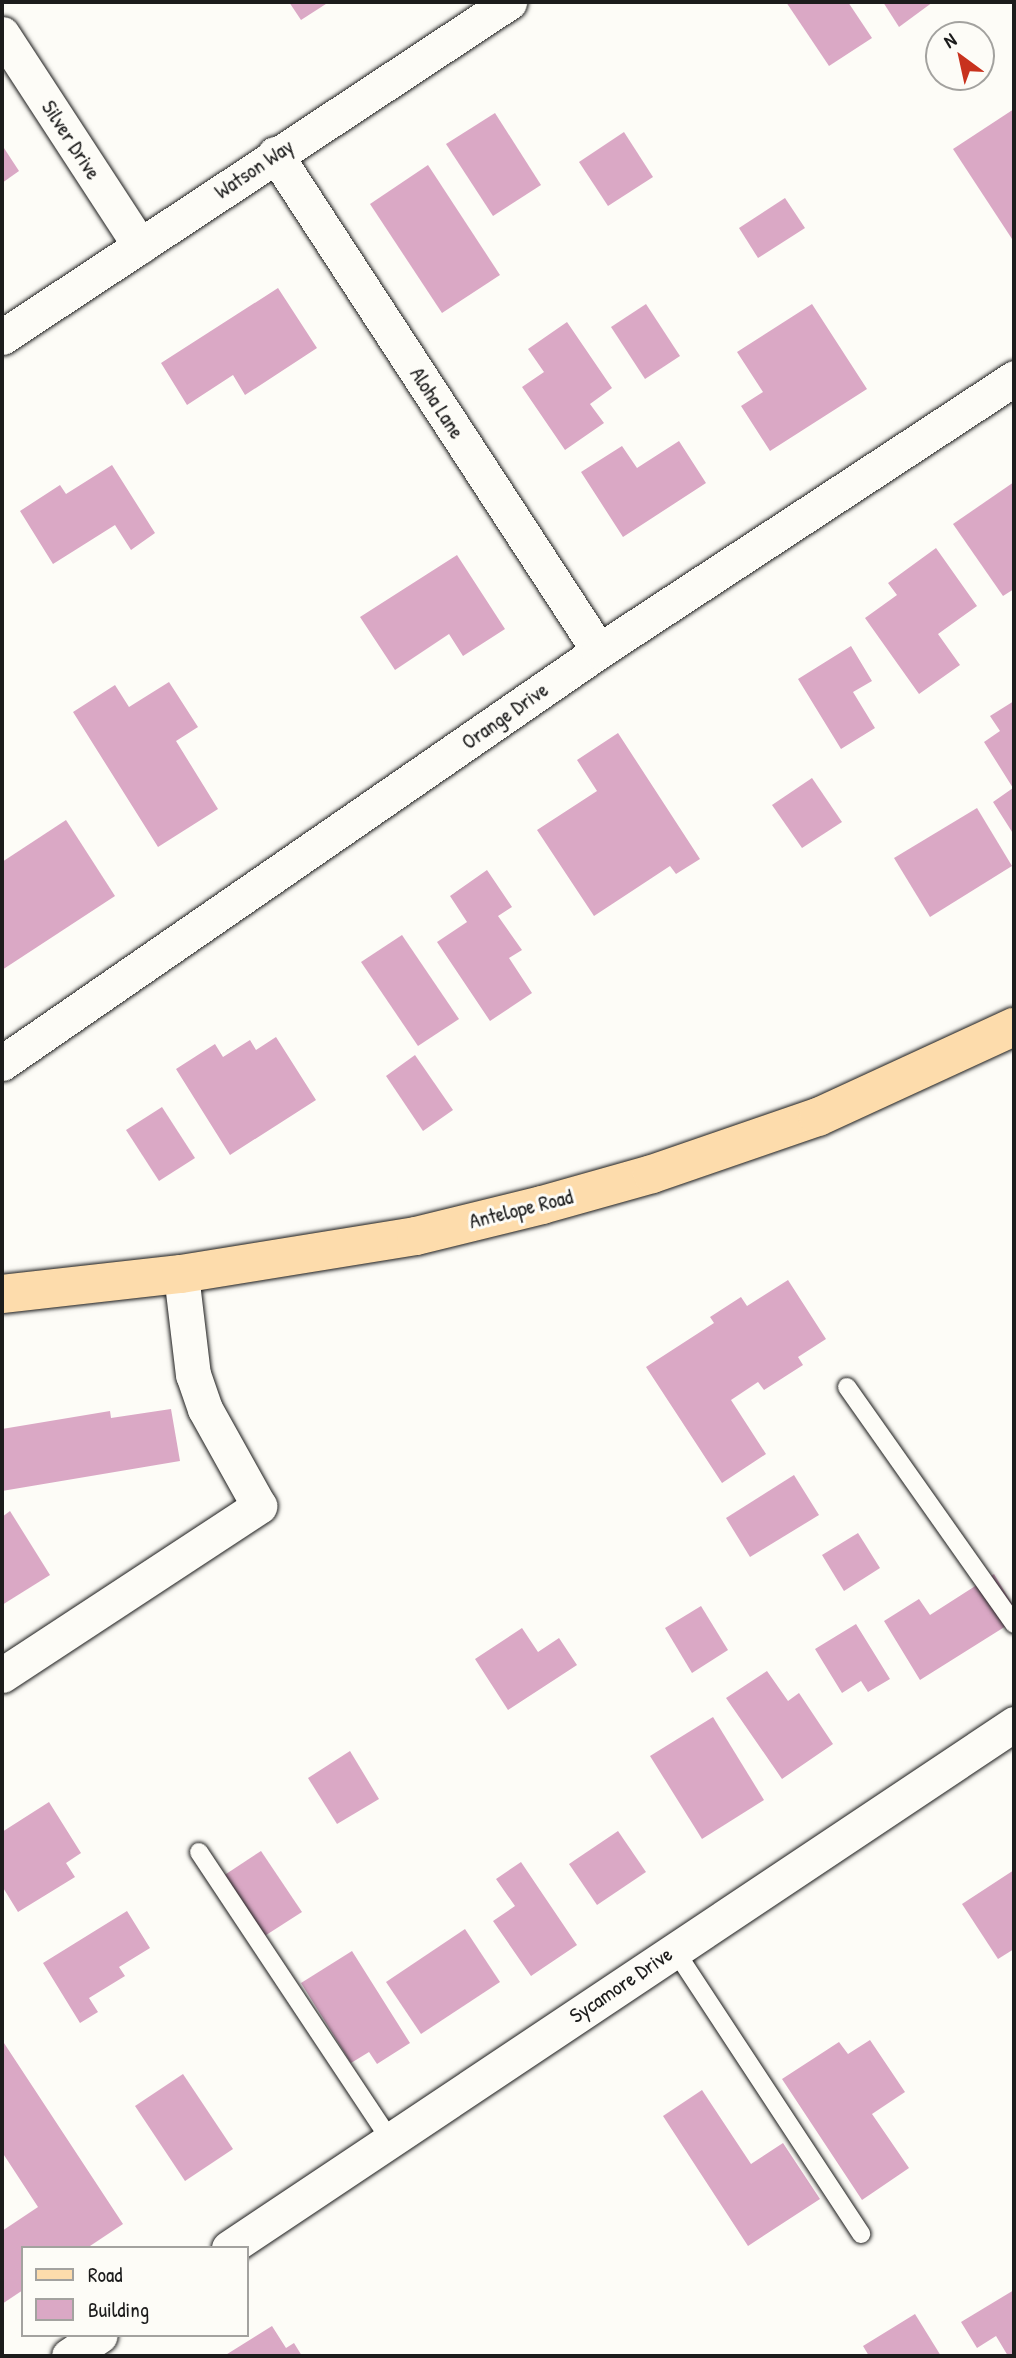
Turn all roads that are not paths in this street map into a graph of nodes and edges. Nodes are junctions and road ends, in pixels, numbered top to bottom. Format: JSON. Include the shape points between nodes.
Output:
{"nodes":[{"id":1,"x":496,"y":5,"type":"edge"},
{"id":2,"x":2,"y":34,"type":"edge"},
{"id":3,"x":275,"y":155,"type":"junction"},
{"id":4,"x":140,"y":246,"type":"junction"},
{"id":5,"x":2,"y":337,"type":"edge"},
{"id":6,"x":1014,"y":379,"type":"edge"},
{"id":7,"x":599,"y":651,"type":"junction"},
{"id":8,"x":1014,"y":1027,"type":"edge"},
{"id":9,"x":2,"y":1063,"type":"edge"},
{"id":10,"x":181,"y":1274,"type":"junction"},
{"id":11,"x":2,"y":1294,"type":"edge"},
{"id":12,"x":847,"y":1387,"type":"dead end"},
{"id":13,"x":1014,"y":1624,"type":"edge"},
{"id":14,"x":2,"y":1675,"type":"edge"},
{"id":15,"x":1014,"y":1724,"type":"edge"},
{"id":16,"x":198,"y":1852,"type":"dead end"},
{"id":17,"x":674,"y":1949,"type":"junction"},
{"id":18,"x":390,"y":2140,"type":"junction"},
{"id":19,"x":861,"y":2234,"type":"dead end"},
{"id":20,"x":232,"y":2246,"type":"edge"},
{"id":21,"x":97,"y":2337,"type":"edge"},
{"id":22,"x":69,"y":2356,"type":"edge"}],
"edges":[{"from":1,"to":3,"type":"street","name":"Watson Way"},
{"from":2,"to":4,"type":"street","name":"Silver Drive"},
{"from":3,"to":4,"type":"street","name":"Watson Way"},
{"from":3,"to":7,"type":"street","name":"Aloha Lane"},
{"from":4,"to":5,"type":"street","name":"Watson Way"},
{"from":6,"to":7,"type":"street","name":"Orange Drive"},
{"from":7,"to":9,"type":"street","name":"Orange Drive"},
{"from":8,"to":10,"type":"main road","name":"Antelope Road","via":[[818,1117],[652,1174],[416,1236]]},
{"from":10,"to":11,"type":"main road","name":"Antelope Road"},
{"from":10,"to":14,"type":"street","via":[[193,1375],[205,1409],[259,1506]]},
{"from":12,"to":13,"type":"lane"},
{"from":15,"to":17,"type":"street","name":"Sycamore Drive"},
{"from":16,"to":18,"type":"lane"},
{"from":17,"to":18,"type":"street","name":"Sycamore Drive"},
{"from":17,"to":19,"type":"lane"},
{"from":18,"to":20,"type":"street","name":"Sycamore Drive"},
{"from":21,"to":22,"type":"street"}]}
